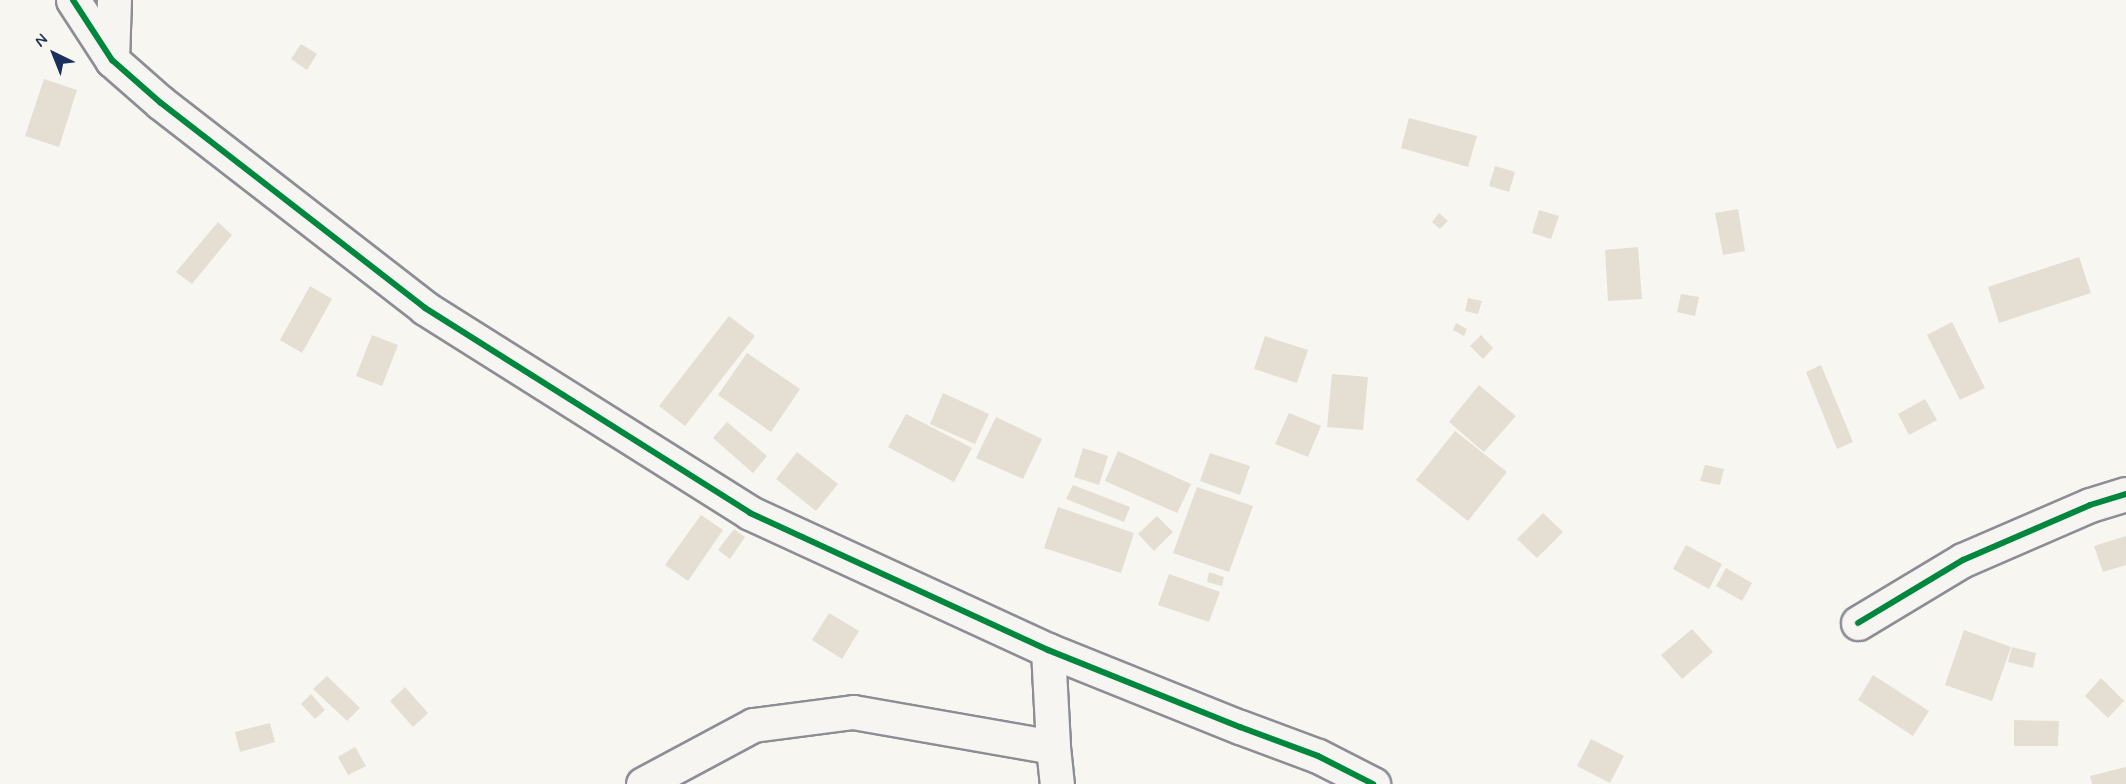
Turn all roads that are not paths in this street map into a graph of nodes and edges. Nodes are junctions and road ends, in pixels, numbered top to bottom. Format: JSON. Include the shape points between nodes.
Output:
{"nodes":[{"id":1,"x":73,"y":0,"type":"edge"},
{"id":2,"x":114,"y":0,"type":"edge"},
{"id":3,"x":112,"y":60,"type":"junction"},
{"id":4,"x":2126,"y":494,"type":"edge"},
{"id":5,"x":1858,"y":623,"type":"dead end"},
{"id":6,"x":1048,"y":650,"type":"junction"},
{"id":7,"x":1053,"y":747,"type":"junction"},
{"id":8,"x":643,"y":784,"type":"edge"},
{"id":9,"x":1057,"y":784,"type":"edge"},
{"id":10,"x":1373,"y":784,"type":"edge"}],
"edges":[{"from":1,"to":3,"type":"street"},
{"from":2,"to":3,"type":"street"},
{"from":3,"to":6,"type":"street","via":[[161,103],[425,308],[740,506]]},
{"from":4,"to":5,"type":"street","via":[[1963,560]]},
{"from":6,"to":7,"type":"street"},
{"from":6,"to":10,"type":"street","via":[[1318,756]]},
{"from":7,"to":8,"type":"street","via":[[853,712],[753,725]]},
{"from":7,"to":9,"type":"street"}]}
